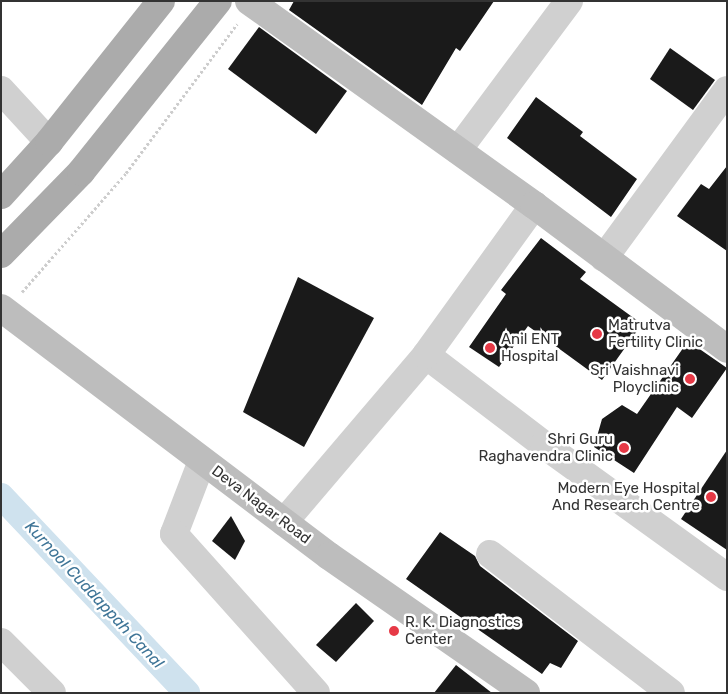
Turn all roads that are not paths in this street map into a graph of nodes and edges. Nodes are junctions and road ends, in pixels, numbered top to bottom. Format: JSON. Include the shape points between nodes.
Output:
{"nodes":[{"id":1,"x":161,"y":1,"type":"edge"},
{"id":2,"x":218,"y":1,"type":"edge"},
{"id":3,"x":569,"y":1,"type":"edge"},
{"id":4,"x":250,"y":2,"type":"edge"},
{"id":5,"x":1,"y":90,"type":"edge"},
{"id":6,"x":727,"y":90,"type":"edge"},
{"id":7,"x":49,"y":142,"type":"junction"},
{"id":8,"x":458,"y":150,"type":"junction"},
{"id":9,"x":1,"y":195,"type":"edge"},
{"id":10,"x":534,"y":205,"type":"junction"},
{"id":11,"x":1,"y":254,"type":"edge"},
{"id":12,"x":604,"y":258,"type":"junction"},
{"id":13,"x":3,"y":310,"type":"edge"},
{"id":14,"x":727,"y":349,"type":"edge"},
{"id":15,"x":426,"y":355,"type":"junction"},
{"id":16,"x":202,"y":461,"type":"junction"},
{"id":17,"x":284,"y":522,"type":"junction"},
{"id":18,"x":490,"y":554,"type":"dead end"},
{"id":19,"x":727,"y":577,"type":"edge"},
{"id":20,"x":1,"y":642,"type":"edge"},
{"id":21,"x":655,"y":688,"type":"edge"},
{"id":22,"x":52,"y":693,"type":"edge"},
{"id":23,"x":316,"y":693,"type":"edge"},
{"id":24,"x":526,"y":693,"type":"edge"}],
"edges":[{"from":1,"to":7,"type":"main road"},
{"from":2,"to":11,"type":"main road","via":[[81,172]]},
{"from":3,"to":8,"type":"street"},
{"from":4,"to":8,"type":"street"},
{"from":5,"to":7,"type":"street"},
{"from":6,"to":12,"type":"street"},
{"from":7,"to":9,"type":"main road"},
{"from":8,"to":10,"type":"street"},
{"from":10,"to":12,"type":"street"},
{"from":10,"to":15,"type":"street"},
{"from":12,"to":14,"type":"street"},
{"from":13,"to":16,"type":"street","name":"Deva Nagar Road"},
{"from":15,"to":17,"type":"street"},
{"from":15,"to":19,"type":"street"},
{"from":16,"to":17,"type":"street","name":"Deva Nagar Road"},
{"from":16,"to":23,"type":"street","via":[[174,534]]},
{"from":17,"to":24,"type":"street","name":"Deva Nagar Road"},
{"from":18,"to":21,"type":"street"},
{"from":20,"to":22,"type":"street"}]}
